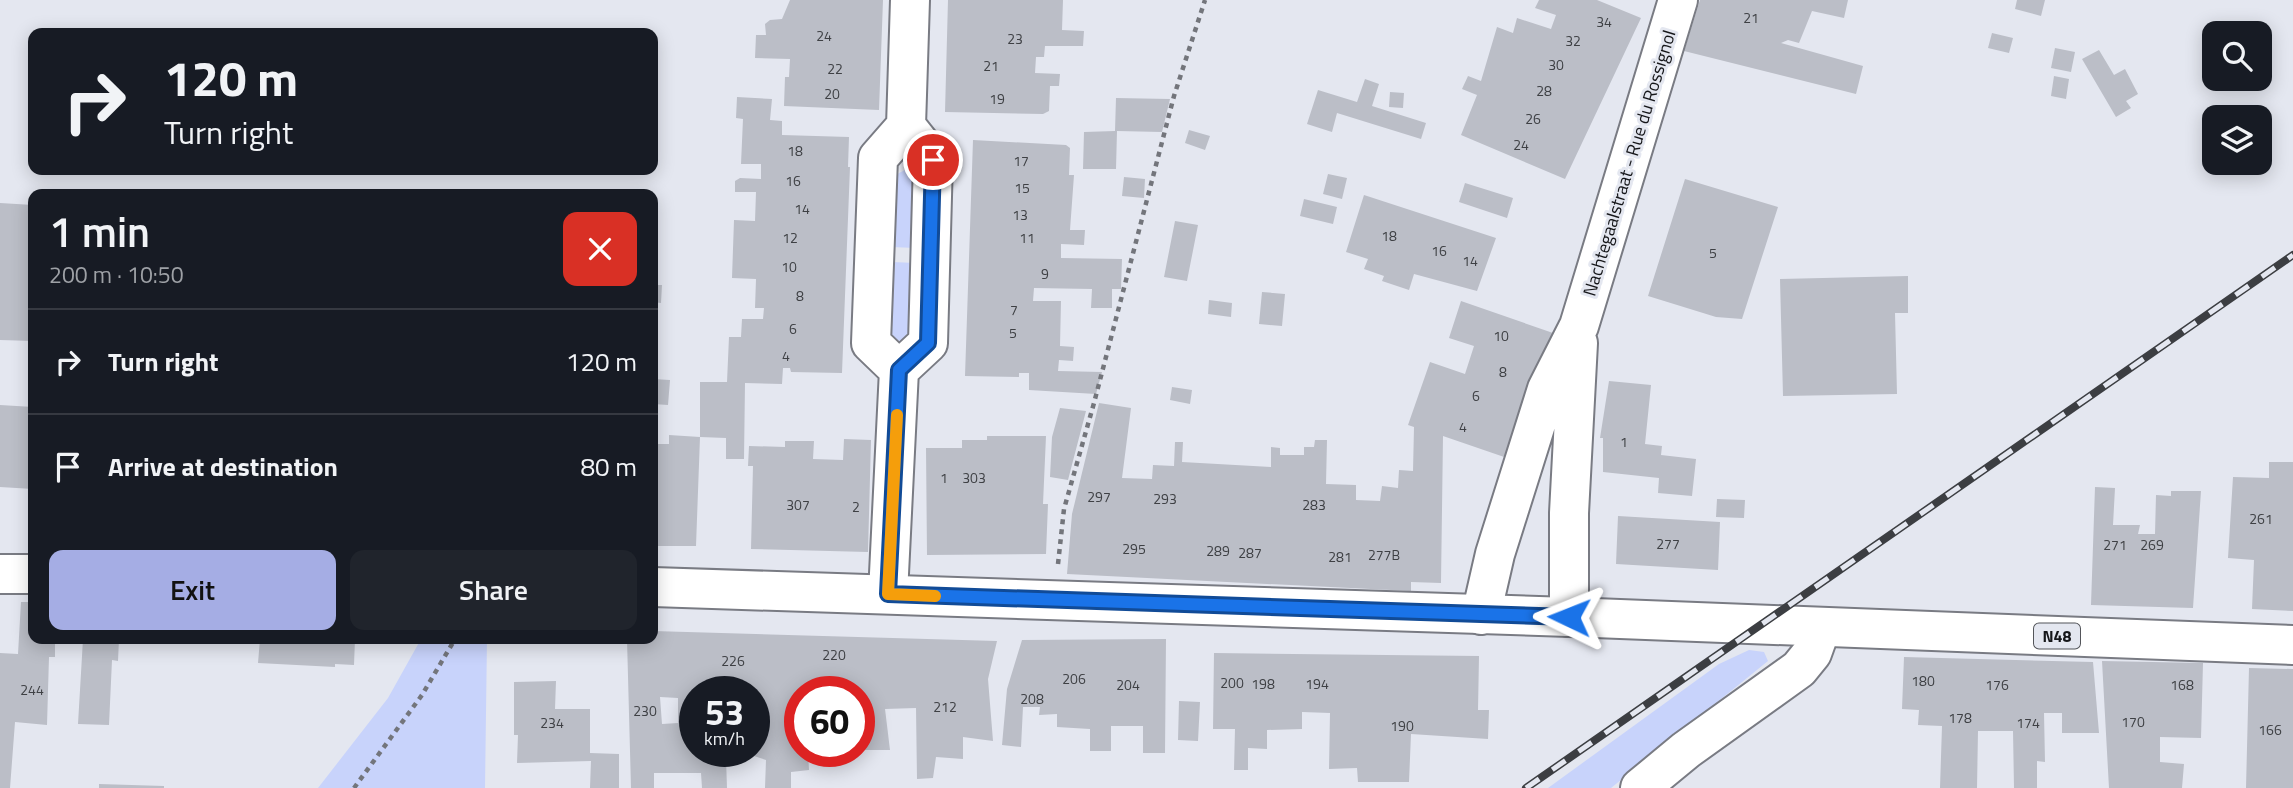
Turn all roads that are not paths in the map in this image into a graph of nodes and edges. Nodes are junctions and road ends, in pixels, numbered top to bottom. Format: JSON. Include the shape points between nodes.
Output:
{"nodes":[{"id":1,"x":910,"y":0,"type":"edge"},
{"id":2,"x":1678,"y":0,"type":"edge"},
{"id":3,"x":906,"y":126,"type":"junction"},
{"id":4,"x":1579,"y":326,"type":"junction"},
{"id":5,"x":899,"y":370,"type":"junction"},
{"id":6,"x":1510,"y":509,"type":"junction"},
{"id":7,"x":1569,"y":513,"type":"junction"},
{"id":8,"x":0,"y":574,"type":"edge"},
{"id":9,"x":28,"y":574,"type":"edge"},
{"id":10,"x":658,"y":587,"type":"edge"},
{"id":11,"x":888,"y":594,"type":"junction"},
{"id":12,"x":1481,"y":615,"type":"junction"},
{"id":13,"x":1569,"y":617,"type":"junction"},
{"id":14,"x":1821,"y":628,"type":"junction"},
{"id":15,"x":2293,"y":645,"type":"edge"},
{"id":16,"x":1640,"y":788,"type":"edge"}],
"edges":[{"from":1,"to":3,"type":"street"},
{"from":2,"to":4,"type":"street","name":"Nachtegaalstraat - Rue du Rossignol"},
{"from":3,"to":5,"type":"street","via":[[933,160],[928,343]]},
{"from":3,"to":5,"type":"street","via":[[878,158],[871,343]]},
{"from":4,"to":6,"type":"street","name":"Nachtegaalstraat - Rue du Rossignol","via":[[1547,389]]},
{"from":4,"to":7,"type":"street","name":"Nachtegaalstraat - Rue du Rossignol"},
{"from":5,"to":11,"type":"street"},
{"from":6,"to":7,"type":"street"},
{"from":6,"to":12,"type":"street","name":"Nachtegaalstraat - Rue du Rossignol"},
{"from":7,"to":13,"type":"street","name":"Nachtegaalstraat - Rue du Rossignol"},
{"from":8,"to":9,"type":"street"},
{"from":10,"to":11,"type":"street","number":"N48"},
{"from":11,"to":12,"type":"street","number":"N48"},
{"from":12,"to":13,"type":"street","number":"N48"},
{"from":13,"to":14,"type":"street","number":"N48"},
{"from":14,"to":15,"type":"street","number":"N48"},
{"from":14,"to":16,"type":"street","via":[[1812,653],[1799,669]]}]}
